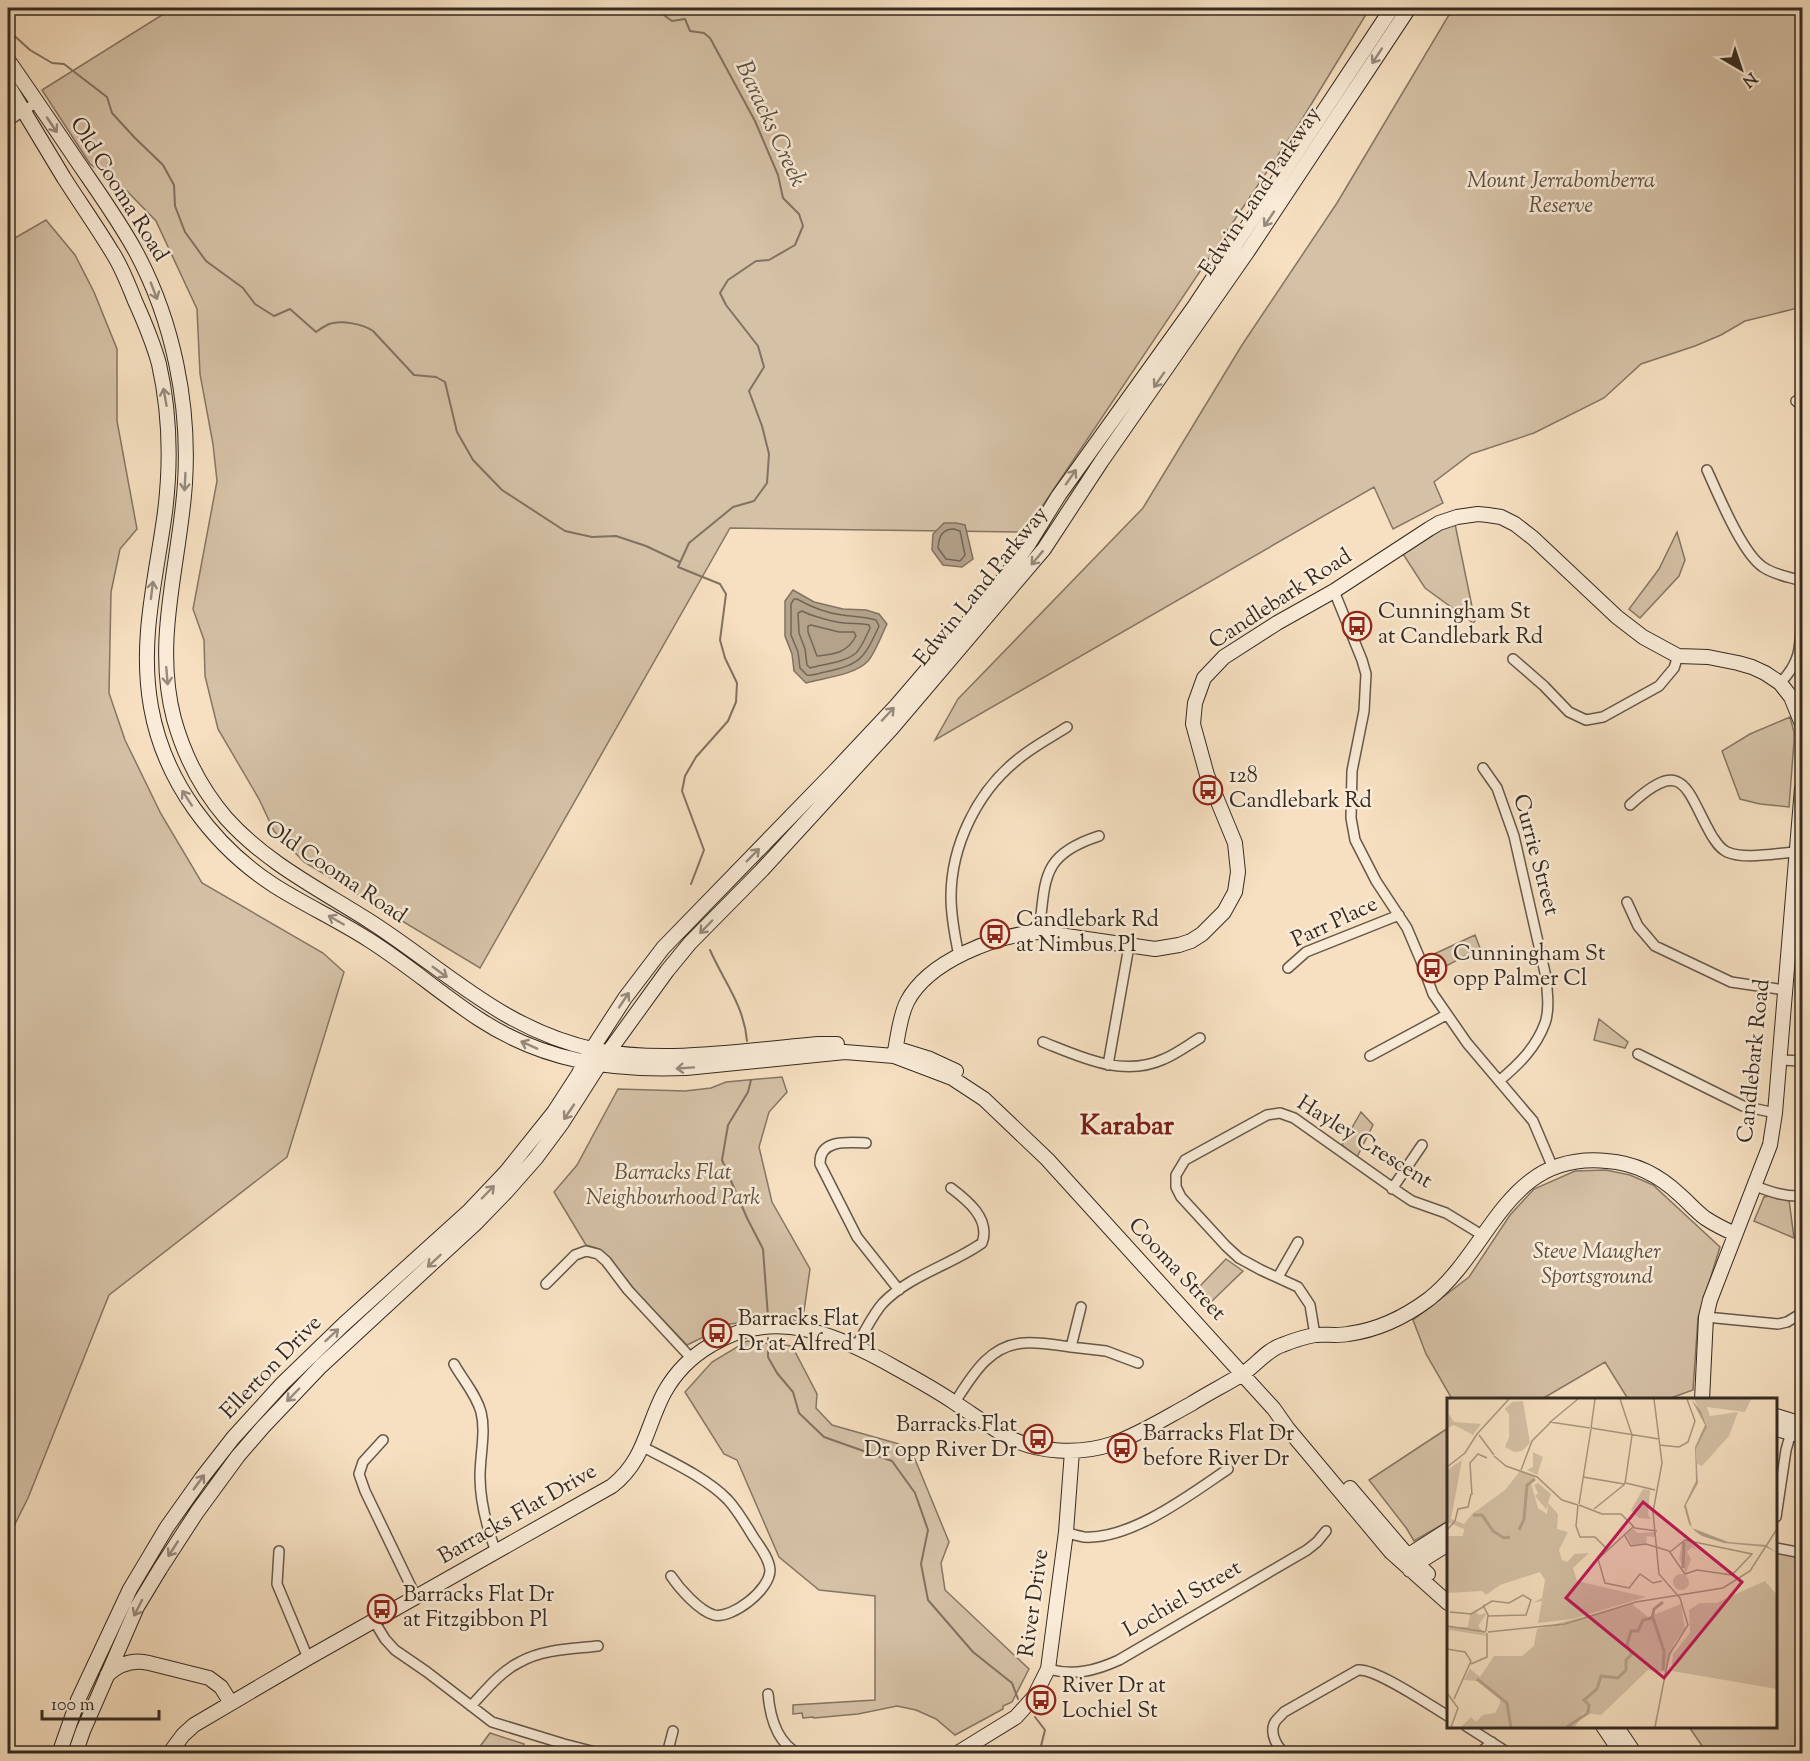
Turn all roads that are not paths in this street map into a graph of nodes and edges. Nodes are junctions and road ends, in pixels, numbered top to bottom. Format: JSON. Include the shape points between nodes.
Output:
{"nodes":[{"id":1,"x":1392,"y":8,"type":"edge"},
{"id":2,"x":1409,"y":8,"type":"edge"},
{"id":3,"x":8,"y":60,"type":"edge"},
{"id":4,"x":8,"y":86,"type":"edge"},
{"id":5,"x":37,"y":102,"type":"junction"},
{"id":6,"x":23,"y":111,"type":"junction"},
{"id":7,"x":8,"y":121,"type":"edge"},
{"id":8,"x":1707,"y":470,"type":"dead end"},
{"id":9,"x":1803,"y":581,"type":"edge"},
{"id":10,"x":1334,"y":591,"type":"junction"},
{"id":11,"x":1803,"y":607,"type":"edge"},
{"id":12,"x":1678,"y":656,"type":"junction"},
{"id":13,"x":1513,"y":659,"type":"dead end"},
{"id":14,"x":1780,"y":683,"type":"junction"},
{"id":15,"x":1803,"y":724,"type":"edge"},
{"id":16,"x":1067,"y":727,"type":"dead end"},
{"id":17,"x":1483,"y":768,"type":"dead end"},
{"id":18,"x":1802,"y":791,"type":"edge"},
{"id":19,"x":1630,"y":805,"type":"dead end"},
{"id":20,"x":1099,"y":836,"type":"dead end"},
{"id":21,"x":1796,"y":852,"type":"junction"},
{"id":22,"x":1627,"y":902,"type":"dead end"},
{"id":23,"x":1797,"y":911,"type":"edge"},
{"id":24,"x":1399,"y":915,"type":"junction"},
{"id":25,"x":1039,"y":932,"type":"junction"},
{"id":26,"x":1129,"y":946,"type":"junction"},
{"id":27,"x":959,"y":956,"type":"junction"},
{"id":28,"x":1288,"y":968,"type":"dead end"},
{"id":29,"x":1785,"y":990,"type":"junction"},
{"id":30,"x":1446,"y":1015,"type":"junction"},
{"id":31,"x":1200,"y":1038,"type":"dead end"},
{"id":32,"x":1043,"y":1042,"type":"dead end"},
{"id":33,"x":592,"y":1049,"type":"junction"},
{"id":34,"x":608,"y":1052,"type":"junction"},
{"id":35,"x":895,"y":1053,"type":"junction"},
{"id":36,"x":1638,"y":1054,"type":"dead end"},
{"id":37,"x":748,"y":1056,"type":"junction"},
{"id":38,"x":1370,"y":1056,"type":"dead end"},
{"id":39,"x":1781,"y":1060,"type":"junction"},
{"id":40,"x":1803,"y":1061,"type":"edge"},
{"id":41,"x":585,"y":1063,"type":"junction"},
{"id":42,"x":599,"y":1065,"type":"junction"},
{"id":43,"x":1108,"y":1065,"type":"junction"},
{"id":44,"x":1499,"y":1081,"type":"junction"},
{"id":45,"x":1775,"y":1113,"type":"junction"},
{"id":46,"x":866,"y":1143,"type":"dead end"},
{"id":47,"x":1422,"y":1145,"type":"dead end"},
{"id":48,"x":1552,"y":1168,"type":"junction"},
{"id":49,"x":1755,"y":1186,"type":"junction"},
{"id":50,"x":951,"y":1188,"type":"dead end"},
{"id":51,"x":1392,"y":1189,"type":"junction"},
{"id":52,"x":1803,"y":1196,"type":"edge"},
{"id":53,"x":1735,"y":1234,"type":"junction"},
{"id":54,"x":1482,"y":1235,"type":"junction"},
{"id":55,"x":1298,"y":1242,"type":"dead end"},
{"id":56,"x":1278,"y":1278,"type":"junction"},
{"id":57,"x":546,"y":1284,"type":"dead end"},
{"id":58,"x":899,"y":1290,"type":"junction"},
{"id":59,"x":1081,"y":1307,"type":"dead end"},
{"id":60,"x":1803,"y":1313,"type":"edge"},
{"id":61,"x":1706,"y":1317,"type":"junction"},
{"id":62,"x":1315,"y":1335,"type":"junction"},
{"id":63,"x":856,"y":1346,"type":"junction"},
{"id":64,"x":1071,"y":1347,"type":"junction"},
{"id":65,"x":692,"y":1359,"type":"junction"},
{"id":66,"x":1138,"y":1363,"type":"dead end"},
{"id":67,"x":454,"y":1364,"type":"dead end"},
{"id":68,"x":1242,"y":1374,"type":"junction"},
{"id":69,"x":1702,"y":1398,"type":"edge"},
{"id":70,"x":955,"y":1402,"type":"junction"},
{"id":71,"x":1777,"y":1417,"type":"edge"},
{"id":72,"x":1777,"y":1429,"type":"edge"},
{"id":73,"x":1797,"y":1429,"type":"edge"},
{"id":74,"x":383,"y":1440,"type":"dead end"},
{"id":75,"x":643,"y":1447,"type":"junction"},
{"id":76,"x":1072,"y":1451,"type":"junction"},
{"id":77,"x":1228,"y":1469,"type":"dead end"},
{"id":78,"x":1777,"y":1510,"type":"edge"},
{"id":79,"x":1326,"y":1531,"type":"dead end"},
{"id":80,"x":1066,"y":1532,"type":"junction"},
{"id":81,"x":1447,"y":1532,"type":"edge"},
{"id":82,"x":1447,"y":1545,"type":"edge"},
{"id":83,"x":1777,"y":1548,"type":"edge"},
{"id":84,"x":279,"y":1551,"type":"dead end"},
{"id":85,"x":496,"y":1552,"type":"junction"},
{"id":86,"x":1803,"y":1553,"type":"edge"},
{"id":87,"x":1408,"y":1563,"type":"junction"},
{"id":88,"x":670,"y":1576,"type":"dead end"},
{"id":89,"x":1447,"y":1591,"type":"edge"},
{"id":90,"x":417,"y":1597,"type":"junction"},
{"id":91,"x":1447,"y":1600,"type":"edge"},
{"id":92,"x":374,"y":1621,"type":"junction"},
{"id":93,"x":105,"y":1640,"type":"junction"},
{"id":94,"x":598,"y":1646,"type":"dead end"},
{"id":95,"x":119,"y":1648,"type":"junction"},
{"id":96,"x":97,"y":1658,"type":"junction"},
{"id":97,"x":308,"y":1658,"type":"junction"},
{"id":98,"x":142,"y":1661,"type":"junction"},
{"id":99,"x":1048,"y":1669,"type":"junction"},
{"id":100,"x":106,"y":1676,"type":"junction"},
{"id":101,"x":768,"y":1694,"type":"dead end"},
{"id":102,"x":231,"y":1703,"type":"junction"},
{"id":103,"x":471,"y":1706,"type":"junction"},
{"id":104,"x":1447,"y":1715,"type":"edge"},
{"id":105,"x":1469,"y":1728,"type":"edge"},
{"id":106,"x":1604,"y":1728,"type":"edge"},
{"id":107,"x":1617,"y":1728,"type":"edge"},
{"id":108,"x":673,"y":1731,"type":"dead end"},
{"id":109,"x":1492,"y":1742,"type":"junction"},
{"id":110,"x":51,"y":1754,"type":"edge"},
{"id":111,"x":59,"y":1754,"type":"edge"},
{"id":112,"x":75,"y":1754,"type":"edge"},
{"id":113,"x":169,"y":1754,"type":"edge"},
{"id":114,"x":603,"y":1754,"type":"edge"},
{"id":115,"x":667,"y":1754,"type":"edge"},
{"id":116,"x":799,"y":1754,"type":"edge"},
{"id":117,"x":957,"y":1754,"type":"edge"},
{"id":118,"x":1286,"y":1754,"type":"edge"},
{"id":119,"x":1479,"y":1754,"type":"edge"},
{"id":120,"x":1510,"y":1754,"type":"edge"},
{"id":121,"x":1622,"y":1754,"type":"edge"},
{"id":122,"x":1635,"y":1754,"type":"edge"}],
"edges":[{"from":33,"to":1,"type":"main road","name":"Edwin Land Parkway","one_way":true,"via":[[663,948],[867,737],[993,593],[1194,307]]},
{"from":2,"to":34,"type":"main road","name":"Edwin Land Parkway","one_way":true,"via":[[1044,549],[884,737],[690,943]]},
{"from":3,"to":5,"type":"main road","name":"Old Cooma Road"},
{"from":4,"to":6,"type":"main road","name":"Old Cooma Road"},
{"from":5,"to":6,"type":"street"},
{"from":5,"to":33,"type":"main road","name":"Old Cooma Road","one_way":true,"via":[[137,254],[159,304],[176,364],[186,439],[185,482],[166,627],[166,667],[175,722],[201,782],[227,819],[274,861],[379,928],[487,1005],[548,1036]]},
{"from":6,"to":7,"type":"street"},
{"from":41,"to":6,"type":"main road","name":"Old Cooma Road","one_way":true,"via":[[498,1030],[366,938],[274,885],[219,840],[181,787],[156,729],[146,664],[146,636],[168,470],[168,416],[158,363],[114,254]]},
{"from":8,"to":9,"type":"street","via":[[1754,560],[1770,571]]},
{"from":10,"to":12,"type":"main road","name":"Candlebark Road","via":[[1439,523],[1466,515],[1501,517],[1533,538],[1642,637]]},
{"from":10,"to":24,"type":"street","via":[[1366,674],[1364,711],[1352,771],[1351,818],[1355,840]]},
{"from":10,"to":26,"type":"main road","name":"Candlebark Road","via":[[1224,657],[1204,678],[1193,724],[1207,775],[1235,843],[1235,892],[1224,912],[1191,941],[1155,949]]},
{"from":11,"to":14,"type":"street","via":[[1800,653]]},
{"from":12,"to":13,"type":"street","via":[[1674,668],[1659,686],[1603,717],[1586,720],[1569,712]]},
{"from":12,"to":14,"type":"main road","name":"Candlebark Road","via":[[1708,657],[1752,666]]},
{"from":14,"to":15,"type":"main road","name":"Candlebark Road"},
{"from":16,"to":27,"type":"street","via":[[1004,771],[990,786],[967,825],[955,861],[951,894]]},
{"from":17,"to":44,"type":"street","name":"Currie Street","via":[[1497,788],[1514,836],[1548,998],[1546,1022],[1529,1053]]},
{"from":18,"to":21,"type":"main road","name":"Candlebark Road"},
{"from":19,"to":21,"type":"street","via":[[1656,783],[1678,782],[1692,795],[1717,845],[1727,852],[1743,856]]},
{"from":20,"to":25,"type":"street","via":[[1069,848],[1051,869]]},
{"from":21,"to":23,"type":"main road","name":"Candlebark Road"},
{"from":22,"to":29,"type":"street","via":[[1638,926],[1655,946],[1731,982]]},
{"from":23,"to":29,"type":"main road","name":"Candlebark Road"},
{"from":24,"to":28,"type":"street","name":"Parr Place","via":[[1306,952]]},
{"from":24,"to":30,"type":"street"},
{"from":25,"to":26,"type":"main road","name":"Candlebark Road"},
{"from":25,"to":27,"type":"main road","name":"Candlebark Road","via":[[1002,939]]},
{"from":26,"to":43,"type":"street"},
{"from":27,"to":35,"type":"main road","name":"Candlebark Road","via":[[935,969],[914,991],[903,1012]]},
{"from":29,"to":39,"type":"main road","name":"Candlebark Road"},
{"from":30,"to":38,"type":"street"},
{"from":30,"to":44,"type":"street"},
{"from":31,"to":43,"type":"street","via":[[1148,1065]]},
{"from":32,"to":43,"type":"street"},
{"from":33,"to":34,"type":"main road","name":"Old Cooma Road"},
{"from":33,"to":41,"type":"main road","name":"Edwin Land Parkway"},
{"from":34,"to":37,"type":"main road","name":"Old Cooma Road"},
{"from":34,"to":42,"type":"main road","name":"Edwin Land Parkway"},
{"from":35,"to":37,"type":"main road","name":"Old Cooma Road"},
{"from":35,"to":68,"type":"main road","name":"Cooma Street","via":[[952,1078],[984,1099],[1047,1159]]},
{"from":36,"to":45,"type":"street","via":[[1743,1106]]},
{"from":37,"to":42,"type":"main road","name":"Old Cooma Road","one_way":true,"via":[[686,1068]]},
{"from":39,"to":40,"type":"street"},
{"from":39,"to":45,"type":"main road","name":"Candlebark Road"},
{"from":41,"to":42,"type":"main road","name":"Old Cooma Road"},
{"from":93,"to":41,"type":"main road","name":"Ellerton Drive","one_way":true,"via":[[167,1527],[233,1438],[309,1357],[494,1186],[537,1134]]},
{"from":42,"to":95,"type":"main road","name":"Ellerton Drive","one_way":true,"via":[[562,1123],[506,1192],[321,1366],[244,1449],[160,1569]]},
{"from":44,"to":48,"type":"street","via":[[1533,1121]]},
{"from":45,"to":49,"type":"main road","name":"Candlebark Road","via":[[1770,1145]]},
{"from":46,"to":58,"type":"street","via":[[831,1146],[823,1152],[820,1164],[857,1237]]},
{"from":47,"to":51,"type":"street"},
{"from":48,"to":53,"type":"main road","via":[[1591,1160],[1637,1167],[1653,1174],[1702,1215]]},
{"from":48,"to":54,"type":"main road","name":"Barracks Flat Drive","via":[[1518,1191]]},
{"from":49,"to":52,"type":"street","via":[[1773,1193]]},
{"from":49,"to":53,"type":"main road","name":"Candlebark Road"},
{"from":50,"to":58,"type":"street","via":[[977,1212],[984,1229],[982,1243]]},
{"from":51,"to":54,"type":"street","name":"Hayley Crescent","via":[[1446,1213]]},
{"from":51,"to":56,"type":"street","name":"Hayley Crescent","via":[[1294,1118],[1280,1113],[1267,1115],[1185,1160],[1176,1175],[1181,1197],[1239,1258]]},
{"from":53,"to":61,"type":"main road","name":"Candlebark Road"},
{"from":54,"to":62,"type":"main road","name":"Barracks Flat Drive","via":[[1441,1288],[1406,1314],[1372,1329]]},
{"from":55,"to":56,"type":"street"},
{"from":56,"to":62,"type":"street","name":"Hayley Crescent","via":[[1298,1287],[1306,1297]]},
{"from":57,"to":65,"type":"street","via":[[575,1255],[595,1253]]},
{"from":58,"to":63,"type":"street","via":[[876,1312]]},
{"from":59,"to":64,"type":"street"},
{"from":60,"to":61,"type":"street","via":[[1778,1324]]},
{"from":61,"to":69,"type":"main road","name":"Candlebark Road"},
{"from":62,"to":68,"type":"main road","name":"Barracks Flat Drive","via":[[1274,1348]]},
{"from":63,"to":65,"type":"main road","name":"Barracks Flat Drive","via":[[812,1330],[774,1326],[729,1336]]},
{"from":63,"to":70,"type":"main road","name":"Barracks Flat Drive"},
{"from":64,"to":66,"type":"street","via":[[1106,1351]]},
{"from":64,"to":70,"type":"street","via":[[1026,1343],[1003,1348],[986,1359]]},
{"from":65,"to":75,"type":"main road","name":"Barracks Flat Drive","via":[[665,1392]]},
{"from":67,"to":85,"type":"street","via":[[475,1396],[484,1424],[481,1494]]},
{"from":68,"to":76,"type":"main road","name":"Barracks Flat Drive","via":[[1128,1438],[1104,1447]]},
{"from":68,"to":87,"type":"main road","name":"Cooma Street","via":[[1318,1451],[1370,1529]]},
{"from":70,"to":76,"type":"main road","name":"Barracks Flat Drive","via":[[1016,1441]]},
{"from":71,"to":73,"type":"main road"},
{"from":72,"to":73,"type":"main road"},
{"from":73,"to":78,"type":"street","via":[[1786,1450]]},
{"from":74,"to":90,"type":"street","via":[[363,1462],[359,1474]]},
{"from":75,"to":85,"type":"main road","name":"Barracks Flat Drive","via":[[631,1467],[612,1486]]},
{"from":75,"to":88,"type":"street","via":[[722,1494],[748,1528],[770,1568],[768,1582],[759,1593],[724,1615],[707,1611]]},
{"from":76,"to":80,"type":"main road","name":"River Drive"},
{"from":77,"to":80,"type":"street","via":[[1169,1509],[1125,1529],[1083,1537]]},
{"from":79,"to":99,"type":"street","name":"Lochiel Street","via":[[1307,1550],[1112,1663],[1077,1673]]},
{"from":80,"to":99,"type":"main road","name":"River Drive"},
{"from":81,"to":87,"type":"main road"},
{"from":82,"to":87,"type":"main road"},
{"from":83,"to":86,"type":"street"},
{"from":84,"to":97,"type":"street","via":[[277,1584]]},
{"from":85,"to":90,"type":"main road","name":"Barracks Flat Drive"},
{"from":87,"to":89,"type":"main road","name":"Cooma Street"},
{"from":87,"to":91,"type":"main road","name":"Cooma Street"},
{"from":90,"to":92,"type":"main road","name":"Barracks Flat Drive"},
{"from":92,"to":97,"type":"main road","name":"Barracks Flat Drive"},
{"from":92,"to":103,"type":"street","via":[[396,1650]]},
{"from":93,"to":96,"type":"main road","name":"Ellerton Drive"},
{"from":93,"to":110,"type":"main road","via":[[86,1663]]},
{"from":94,"to":103,"type":"street","via":[[558,1650],[519,1662]]},
{"from":95,"to":96,"type":"main road"},
{"from":95,"to":98,"type":"main road"},
{"from":95,"to":100,"type":"main road","name":"Ellerton Drive"},
{"from":96,"to":111,"type":"main road","name":"Ellerton Drive"},
{"from":97,"to":102,"type":"main road","name":"Barracks Flat Drive"},
{"from":98,"to":100,"type":"main road","via":[[120,1665]]},
{"from":98,"to":102,"type":"main road","via":[[209,1678],[219,1684]]},
{"from":99,"to":117,"type":"main road","name":"River Drive","via":[[1034,1697],[1016,1717]]},
{"from":100,"to":112,"type":"main road","name":"Ellerton Drive"},
{"from":101,"to":116,"type":"street","via":[[772,1720],[786,1746]]},
{"from":102,"to":113,"type":"main road","name":"Barracks Flat Drive","via":[[194,1725]]},
{"from":103,"to":114,"type":"street","via":[[492,1722]]},
{"from":104,"to":118,"type":"street","via":[[1378,1675],[1358,1671],[1278,1718],[1274,1738]]},
{"from":105,"to":109,"type":"street"},
{"from":106,"to":121,"type":"main road"},
{"from":107,"to":122,"type":"main road"},
{"from":108,"to":115,"type":"street"},
{"from":109,"to":119,"type":"street"},
{"from":109,"to":120,"type":"street"}]}
